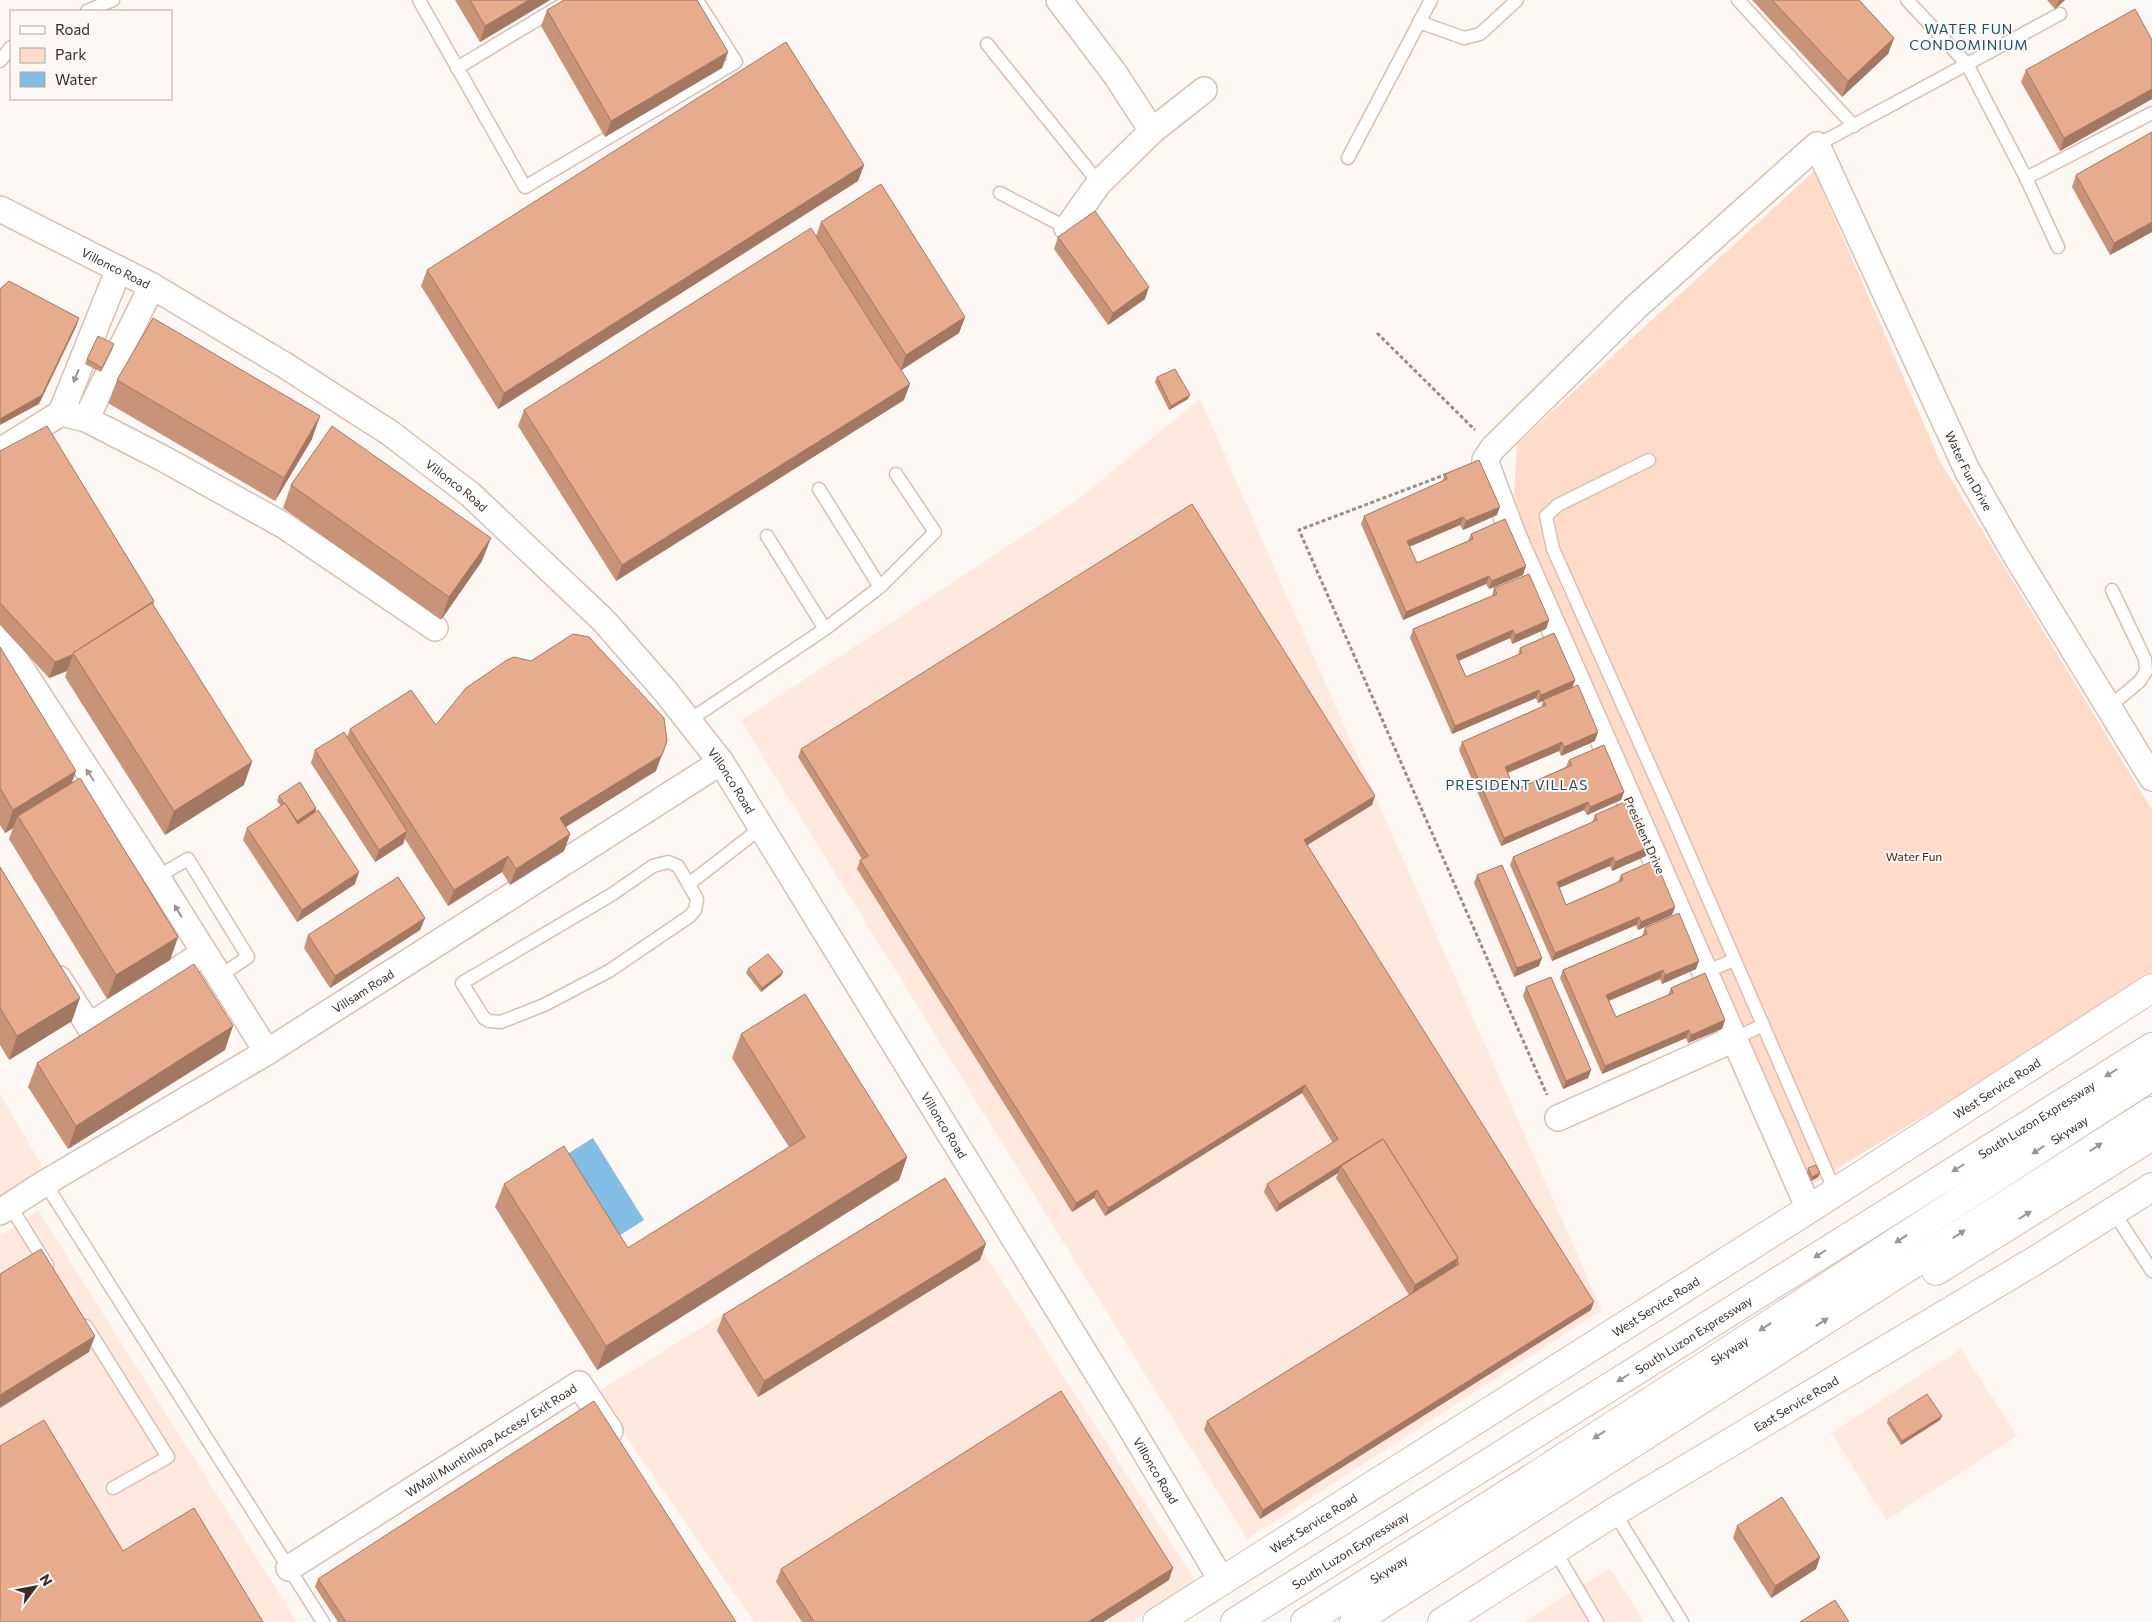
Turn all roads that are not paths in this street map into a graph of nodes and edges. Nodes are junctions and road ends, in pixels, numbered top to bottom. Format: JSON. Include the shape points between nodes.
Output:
{"nodes":[{"id":1,"x":113,"y":0,"type":"edge"},
{"id":2,"x":419,"y":0,"type":"edge"},
{"id":3,"x":570,"y":0,"type":"edge"},
{"id":4,"x":697,"y":0,"type":"edge"},
{"id":5,"x":1059,"y":0,"type":"edge"},
{"id":6,"x":1431,"y":0,"type":"edge"},
{"id":7,"x":1517,"y":0,"type":"edge"},
{"id":8,"x":1738,"y":0,"type":"edge"},
{"id":9,"x":1907,"y":0,"type":"edge"},
{"id":10,"x":89,"y":10,"type":"edge"},
{"id":11,"x":2060,"y":14,"type":"dead end"},
{"id":12,"x":1419,"y":22,"type":"junction"},
{"id":13,"x":987,"y":44,"type":"dead end"},
{"id":14,"x":10,"y":48,"type":"edge"},
{"id":15,"x":0,"y":61,"type":"edge"},
{"id":16,"x":1967,"y":64,"type":"junction"},
{"id":17,"x":456,"y":68,"type":"junction"},
{"id":18,"x":1204,"y":90,"type":"dead end"},
{"id":19,"x":2152,"y":114,"type":"edge"},
{"id":20,"x":1854,"y":126,"type":"junction"},
{"id":21,"x":1152,"y":131,"type":"junction"},
{"id":22,"x":1818,"y":145,"type":"junction"},
{"id":23,"x":1348,"y":158,"type":"dead end"},
{"id":24,"x":2026,"y":178,"type":"junction"},
{"id":25,"x":1098,"y":183,"type":"junction"},
{"id":26,"x":1000,"y":193,"type":"dead end"},
{"id":27,"x":0,"y":209,"type":"edge"},
{"id":28,"x":1066,"y":228,"type":"joint"},
{"id":29,"x":2058,"y":247,"type":"dead end"},
{"id":30,"x":119,"y":269,"type":"junction"},
{"id":31,"x":152,"y":286,"type":"junction"},
{"id":32,"x":101,"y":314,"type":"junction"},
{"id":33,"x":131,"y":330,"type":"junction"},
{"id":34,"x":61,"y":413,"type":"junction"},
{"id":35,"x":86,"y":419,"type":"junction"},
{"id":36,"x":0,"y":451,"type":"edge"},
{"id":37,"x":1649,"y":460,"type":"dead end"},
{"id":38,"x":896,"y":474,"type":"dead end"},
{"id":39,"x":820,"y":488,"type":"dead end"},
{"id":40,"x":767,"y":536,"type":"dead end"},
{"id":41,"x":880,"y":586,"type":"junction"},
{"id":42,"x":2112,"y":590,"type":"dead end"},
{"id":43,"x":435,"y":628,"type":"dead end"},
{"id":44,"x":825,"y":629,"type":"junction"},
{"id":45,"x":0,"y":636,"type":"edge"},
{"id":46,"x":2109,"y":706,"type":"junction"},
{"id":47,"x":688,"y":721,"type":"junction"},
{"id":48,"x":720,"y":762,"type":"junction"},
{"id":49,"x":2152,"y":778,"type":"edge"},
{"id":50,"x":761,"y":828,"type":"junction"},
{"id":51,"x":157,"y":877,"type":"junction"},
{"id":52,"x":690,"y":883,"type":"junction"},
{"id":53,"x":204,"y":953,"type":"junction"},
{"id":54,"x":47,"y":960,"type":"edge"},
{"id":55,"x":1734,"y":960,"type":"junction"},
{"id":56,"x":1705,"y":972,"type":"junction"},
{"id":57,"x":220,"y":976,"type":"junction"},
{"id":58,"x":2152,"y":988,"type":"edge"},
{"id":59,"x":1763,"y":1025,"type":"junction"},
{"id":60,"x":1734,"y":1039,"type":"junction"},
{"id":61,"x":2152,"y":1047,"type":"edge"},
{"id":62,"x":267,"y":1052,"type":"junction"},
{"id":63,"x":2152,"y":1076,"type":"edge"},
{"id":64,"x":2152,"y":1111,"type":"edge"},
{"id":65,"x":1558,"y":1118,"type":"road end"},
{"id":66,"x":2152,"y":1136,"type":"edge"},
{"id":67,"x":45,"y":1183,"type":"junction"},
{"id":68,"x":2152,"y":1187,"type":"edge"},
{"id":69,"x":1832,"y":1193,"type":"junction"},
{"id":70,"x":5,"y":1209,"type":"edge"},
{"id":71,"x":1810,"y":1209,"type":"junction"},
{"id":72,"x":2113,"y":1211,"type":"junction"},
{"id":73,"x":2152,"y":1271,"type":"edge"},
{"id":74,"x":56,"y":1279,"type":"edge"},
{"id":75,"x":78,"y":1313,"type":"edge"},
{"id":76,"x":622,"y":1450,"type":"edge"},
{"id":77,"x":113,"y":1488,"type":"dead end"},
{"id":78,"x":1614,"y":1512,"type":"junction"},
{"id":79,"x":1555,"y":1551,"type":"junction"},
{"id":80,"x":289,"y":1568,"type":"junction"},
{"id":81,"x":1222,"y":1581,"type":"junction"},
{"id":82,"x":322,"y":1622,"type":"edge"},
{"id":83,"x":1157,"y":1622,"type":"edge"},
{"id":84,"x":1235,"y":1622,"type":"edge"},
{"id":85,"x":1305,"y":1622,"type":"edge"},
{"id":86,"x":1354,"y":1622,"type":"edge"},
{"id":87,"x":1376,"y":1622,"type":"edge"},
{"id":88,"x":1442,"y":1622,"type":"edge"},
{"id":89,"x":1597,"y":1622,"type":"edge"},
{"id":90,"x":1682,"y":1622,"type":"edge"}],
"edges":[{"from":1,"to":10,"type":"lane"},
{"from":2,"to":17,"type":"lane"},
{"from":3,"to":17,"type":"lane"},
{"from":4,"to":17,"type":"lane","via":[[736,62],[525,187]]},
{"from":5,"to":21,"type":"street","via":[[1115,74]]},
{"from":6,"to":12,"type":"lane"},
{"from":7,"to":12,"type":"lane","via":[[1480,34],[1464,38]]},
{"from":8,"to":20,"type":"lane"},
{"from":9,"to":16,"type":"lane"},
{"from":11,"to":16,"type":"lane"},
{"from":12,"to":23,"type":"lane"},
{"from":13,"to":25,"type":"lane"},
{"from":14,"to":15,"type":"lane"},
{"from":16,"to":20,"type":"lane"},
{"from":16,"to":24,"type":"lane"},
{"from":18,"to":21,"type":"street"},
{"from":19,"to":24,"type":"lane"},
{"from":20,"to":22,"type":"lane"},
{"from":21,"to":25,"type":"street"},
{"from":22,"to":46,"type":"street","name":"Water Fun Drive","via":[[1967,470]]},
{"from":22,"to":56,"type":"street","name":"President Drive","via":[[1637,306],[1489,454],[1513,535]]},
{"from":24,"to":29,"type":"lane"},
{"from":25,"to":28,"type":"street"},
{"from":26,"to":28,"type":"lane"},
{"from":27,"to":30,"type":"street","name":"Villonco Road"},
{"from":30,"to":31,"type":"street","name":"Villonco Road"},
{"from":30,"to":32,"type":"street"},
{"from":31,"to":33,"type":"street"},
{"from":31,"to":47,"type":"street","name":"Villonco Road","via":[[390,433],[471,495],[604,621]]},
{"from":32,"to":33,"type":"street"},
{"from":32,"to":34,"type":"street","one_way":true},
{"from":33,"to":35,"type":"street"},
{"from":34,"to":35,"type":"street"},
{"from":34,"to":36,"type":"street"},
{"from":35,"to":43,"type":"street","via":[[283,525]]},
{"from":37,"to":55,"type":"lane","via":[[1558,505],[1546,516],[1553,549]]},
{"from":38,"to":41,"type":"lane","via":[[936,532]]},
{"from":39,"to":41,"type":"lane"},
{"from":40,"to":44,"type":"lane"},
{"from":41,"to":44,"type":"lane"},
{"from":42,"to":46,"type":"lane","via":[[2145,659],[2146,671],[2140,681]]},
{"from":44,"to":47,"type":"lane"},
{"from":51,"to":45,"type":"street","one_way":true},
{"from":46,"to":49,"type":"street","name":"Water Fun Drive"},
{"from":47,"to":48,"type":"street","name":"Villonco Road"},
{"from":48,"to":50,"type":"street","name":"Villonco Road"},
{"from":48,"to":62,"type":"street","name":"Villsam Road"},
{"from":50,"to":52,"type":"lane"},
{"from":50,"to":81,"type":"street","name":"Villonco Road"},
{"from":53,"to":51,"type":"street","one_way":true},
{"from":51,"to":57,"type":"lane","via":[[188,859],[248,957]]},
{"from":52,"to":52,"type":"lane","via":[[676,864],[668,862],[653,866],[611,895],[462,983],[489,1021],[501,1022],[520,1016],[609,970],[680,924],[698,903]]},
{"from":53,"to":54,"type":"street","via":[[88,1026]]},
{"from":53,"to":57,"type":"street"},
{"from":55,"to":56,"type":"lane"},
{"from":55,"to":59,"type":"lane"},
{"from":56,"to":60,"type":"street","name":"President Drive"},
{"from":57,"to":62,"type":"street"},
{"from":58,"to":69,"type":"main road","name":"West Service Road"},
{"from":59,"to":60,"type":"lane"},
{"from":59,"to":69,"type":"lane","via":[[1831,1182]]},
{"from":60,"to":65,"type":"street"},
{"from":60,"to":71,"type":"street","name":"President Drive"},
{"from":61,"to":84,"type":"main road","name":"South Luzon Expressway","one_way":true},
{"from":62,"to":67,"type":"street","name":"Villsam Road"},
{"from":63,"to":85,"type":"main road","name":"Skyway","one_way":true,"via":[[1535,1477]]},
{"from":86,"to":64,"type":"main road","name":"Skyway","one_way":true},
{"from":87,"to":66,"type":"main road","one_way":true},
{"from":67,"to":70,"type":"street","name":"Villsam Road"},
{"from":67,"to":80,"type":"lane"},
{"from":68,"to":72,"type":"main road","name":"East Service Road"},
{"from":69,"to":71,"type":"main road","name":"West Service Road"},
{"from":70,"to":74,"type":"lane"},
{"from":71,"to":81,"type":"main road","name":"West Service Road"},
{"from":72,"to":73,"type":"lane"},
{"from":72,"to":78,"type":"main road","name":"East Service Road"},
{"from":75,"to":77,"type":"lane","via":[[168,1457]]},
{"from":76,"to":80,"type":"street","name":"WMall Muntinlupa Access/ Exit Road","via":[[578,1384]]},
{"from":78,"to":79,"type":"main road","name":"East Service Road"},
{"from":78,"to":90,"type":"lane"},
{"from":79,"to":88,"type":"main road","name":"East Service Road"},
{"from":79,"to":89,"type":"lane"},
{"from":80,"to":82,"type":"lane"},
{"from":81,"to":83,"type":"main road","name":"West Service Road"}]}
